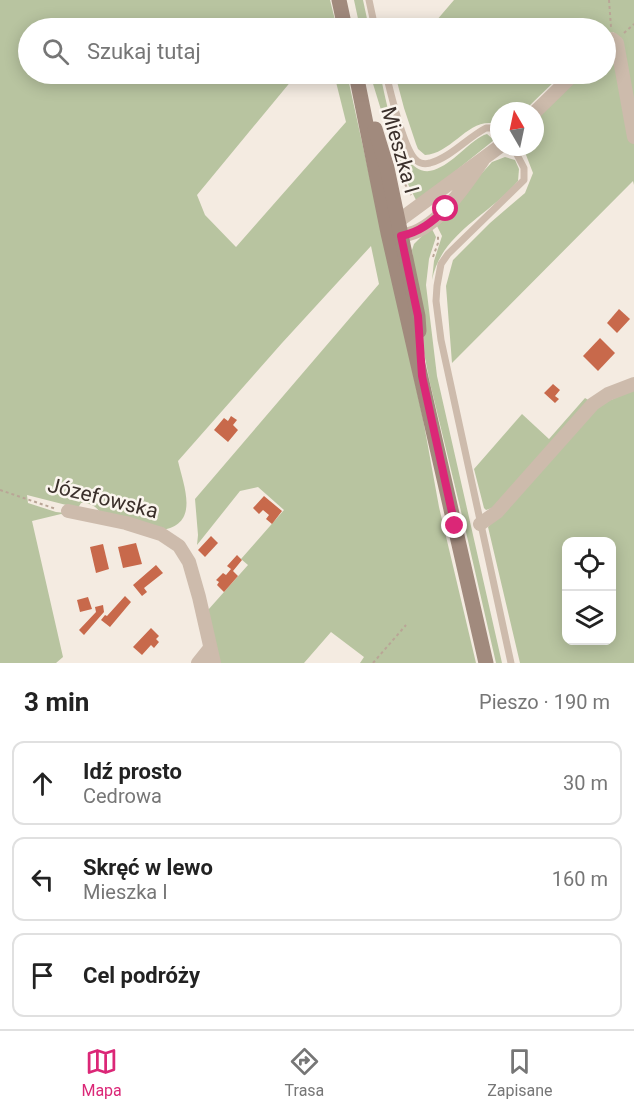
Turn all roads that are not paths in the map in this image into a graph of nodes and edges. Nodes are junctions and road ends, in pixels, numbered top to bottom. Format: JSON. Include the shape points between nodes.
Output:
{"nodes":[{"id":1,"x":339,"y":0,"type":"edge"},
{"id":2,"x":369,"y":0,"type":"edge"},
{"id":3,"x":343,"y":18,"type":"edge"},
{"id":4,"x":373,"y":18,"type":"edge"},
{"id":5,"x":616,"y":43,"type":"edge"},
{"id":6,"x":358,"y":84,"type":"edge"},
{"id":7,"x":359,"y":84,"type":"edge"},
{"id":8,"x":389,"y":84,"type":"edge"},
{"id":9,"x":564,"y":84,"type":"edge"},
{"id":10,"x":544,"y":103,"type":"edge"},
{"id":11,"x":490,"y":128,"type":"edge"},
{"id":12,"x":634,"y":137,"type":"edge"},
{"id":13,"x":490,"y":154,"type":"edge"},
{"id":14,"x":518,"y":156,"type":"edge"},
{"id":15,"x":483,"y":160,"type":"junction"},
{"id":16,"x":393,"y":200,"type":"junction"},
{"id":17,"x":413,"y":211,"type":"junction"},
{"id":18,"x":395,"y":230,"type":"junction"},
{"id":19,"x":634,"y":384,"type":"edge"},
{"id":20,"x":68,"y":511,"type":"road end"},
{"id":21,"x":480,"y":524,"type":"junction"},
{"id":22,"x":210,"y":648,"type":"junction"},
{"id":23,"x":198,"y":663,"type":"edge"},
{"id":24,"x":214,"y":663,"type":"edge"},
{"id":25,"x":486,"y":663,"type":"edge"},
{"id":26,"x":511,"y":663,"type":"edge"}],
"edges":[{"from":1,"to":3,"type":"street"},
{"from":2,"to":4,"type":"lane"},
{"from":5,"to":12,"type":"street"},
{"from":6,"to":18,"type":"street","name":"Mieszka I"},
{"from":7,"to":16,"type":"street","name":"Mieszka I","via":[[387,168]]},
{"from":8,"to":11,"type":"lane","via":[[399,123],[417,162],[437,160]]},
{"from":9,"to":10,"type":"street"},
{"from":13,"to":15,"type":"street"},
{"from":14,"to":21,"type":"lane","via":[[524,168],[524,180],[448,254],[441,264],[437,286],[441,340]]},
{"from":15,"to":17,"type":"street"},
{"from":15,"to":18,"type":"street","via":[[431,223],[411,234]]},
{"from":16,"to":17,"type":"street"},
{"from":16,"to":18,"type":"street","name":"Mieszka I"},
{"from":17,"to":18,"type":"street"},
{"from":18,"to":25,"type":"street","name":"Mieszka I","via":[[418,316],[422,376]]},
{"from":19,"to":21,"type":"street","via":[[592,404],[497,512]]},
{"from":20,"to":22,"type":"street","name":"Józefowska","via":[[161,534],[178,546],[189,562]]},
{"from":21,"to":26,"type":"lane"},
{"from":22,"to":23,"type":"street"},
{"from":22,"to":24,"type":"street","name":"Józefowska"}]}
